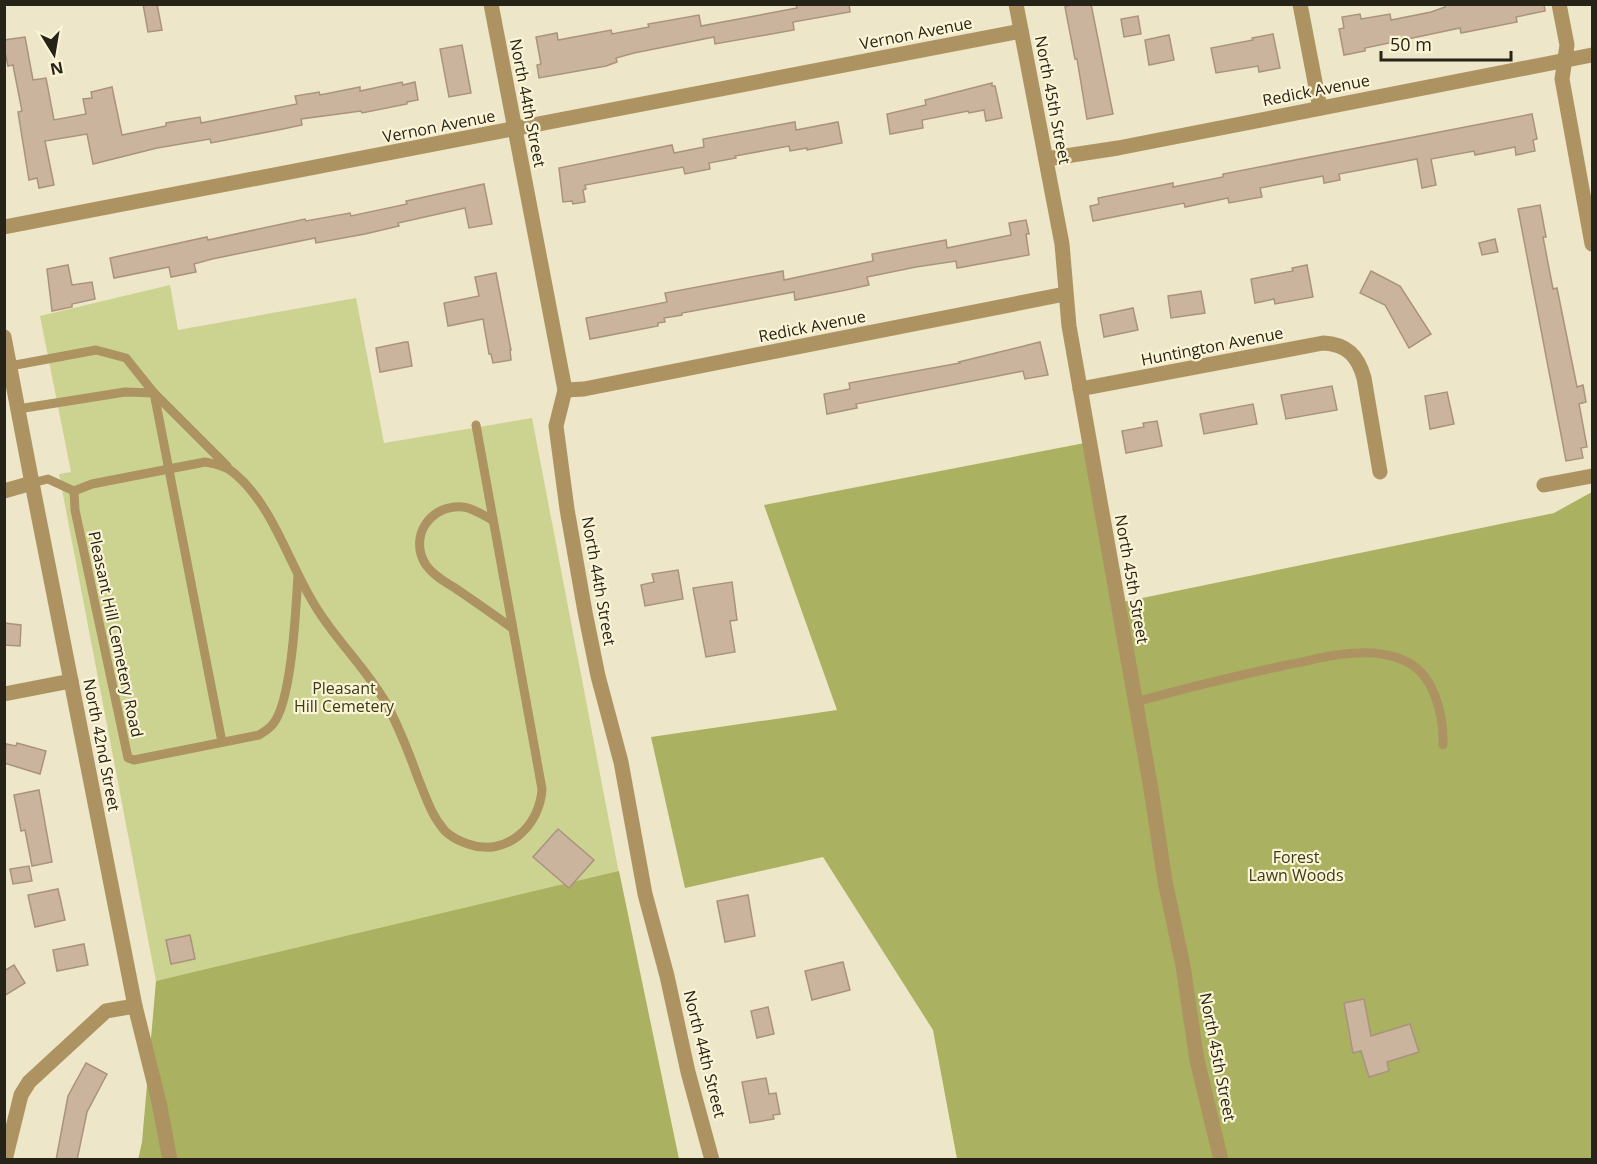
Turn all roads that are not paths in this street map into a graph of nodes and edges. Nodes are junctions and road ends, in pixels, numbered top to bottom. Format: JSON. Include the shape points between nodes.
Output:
{"nodes":[{"id":1,"x":491,"y":4,"type":"edge"},
{"id":2,"x":1016,"y":4,"type":"edge"},
{"id":3,"x":1300,"y":4,"type":"edge"},
{"id":4,"x":1559,"y":4,"type":"edge"},
{"id":5,"x":1021,"y":31,"type":"junction"},
{"id":6,"x":1593,"y":55,"type":"edge"},
{"id":7,"x":1564,"y":60,"type":"junction"},
{"id":8,"x":1320,"y":108,"type":"junction"},
{"id":9,"x":515,"y":129,"type":"junction"},
{"id":10,"x":1046,"y":159,"type":"junction"},
{"id":11,"x":4,"y":227,"type":"edge"},
{"id":12,"x":1593,"y":244,"type":"edge"},
{"id":13,"x":1065,"y":294,"type":"junction"},
{"id":14,"x":4,"y":337,"type":"edge"},
{"id":15,"x":10,"y":366,"type":"junction"},
{"id":16,"x":1080,"y":389,"type":"junction"},
{"id":17,"x":565,"y":390,"type":"junction"},
{"id":18,"x":154,"y":393,"type":"junction"},
{"id":19,"x":18,"y":409,"type":"junction"},
{"id":20,"x":476,"y":425,"type":"dead end"},
{"id":21,"x":168,"y":469,"type":"junction"},
{"id":22,"x":233,"y":472,"type":"junction"},
{"id":23,"x":1380,"y":472,"type":"dead end"},
{"id":24,"x":1593,"y":476,"type":"edge"},
{"id":25,"x":32,"y":483,"type":"junction"},
{"id":26,"x":1544,"y":485,"type":"dead end"},
{"id":27,"x":74,"y":491,"type":"junction"},
{"id":28,"x":4,"y":492,"type":"edge"},
{"id":29,"x":492,"y":520,"type":"junction"},
{"id":30,"x":298,"y":574,"type":"junction"},
{"id":31,"x":512,"y":628,"type":"junction"},
{"id":32,"x":71,"y":681,"type":"junction"},
{"id":33,"x":4,"y":694,"type":"edge"},
{"id":34,"x":1136,"y":702,"type":"junction"},
{"id":35,"x":222,"y":742,"type":"junction"},
{"id":36,"x":1443,"y":745,"type":"dead end"},
{"id":37,"x":135,"y":1006,"type":"junction"},
{"id":38,"x":6,"y":1155,"type":"edge"},
{"id":39,"x":170,"y":1160,"type":"edge"},
{"id":40,"x":712,"y":1160,"type":"edge"},
{"id":41,"x":1221,"y":1160,"type":"edge"}],
"edges":[{"from":1,"to":9,"type":"street","name":"North 44th Street"},
{"from":2,"to":5,"type":"street","name":"North 45th Street"},
{"from":3,"to":8,"type":"street"},
{"from":4,"to":7,"type":"street","via":[[1567,45]]},
{"from":5,"to":9,"type":"street","name":"Vernon Avenue"},
{"from":5,"to":10,"type":"street","name":"North 45th Street"},
{"from":6,"to":7,"type":"street","name":"Redick Avenue"},
{"from":7,"to":8,"type":"street","name":"Redick Avenue"},
{"from":7,"to":12,"type":"street","via":[[1562,79]]},
{"from":8,"to":10,"type":"street","name":"Redick Avenue"},
{"from":9,"to":11,"type":"street","name":"Vernon Avenue"},
{"from":9,"to":17,"type":"street","name":"North 44th Street"},
{"from":10,"to":13,"type":"street","name":"North 45th Street","via":[[1062,244]]},
{"from":13,"to":16,"type":"street","name":"North 45th Street"},
{"from":13,"to":17,"type":"street","name":"Redick Avenue"},
{"from":14,"to":15,"type":"street","name":"North 42nd Street"},
{"from":15,"to":18,"type":"lane","via":[[96,350],[126,358]]},
{"from":15,"to":19,"type":"street","name":"North 42nd Street"},
{"from":16,"to":23,"type":"street","name":"Huntington Avenue","via":[[1323,343],[1335,344],[1360,363]]},
{"from":16,"to":34,"type":"street","name":"North 45th Street"},
{"from":17,"to":40,"type":"street","name":"North 44th Street","via":[[556,426],[585,612],[621,762],[645,894]]},
{"from":18,"to":19,"type":"lane","via":[[125,392]]},
{"from":18,"to":21,"type":"lane"},
{"from":18,"to":22,"type":"lane"},
{"from":19,"to":25,"type":"street","name":"North 42nd Street"},
{"from":20,"to":29,"type":"lane"},
{"from":21,"to":22,"type":"lane","via":[[205,462]]},
{"from":21,"to":27,"type":"lane"},
{"from":21,"to":35,"type":"lane"},
{"from":22,"to":30,"type":"lane","via":[[267,513]]},
{"from":24,"to":26,"type":"street"},
{"from":25,"to":27,"type":"lane","via":[[48,478]]},
{"from":25,"to":28,"type":"street"},
{"from":25,"to":32,"type":"street","name":"North 42nd Street"},
{"from":27,"to":35,"type":"lane","name":"Pleasant Hill Cemetery Road","via":[[128,758]]},
{"from":29,"to":31,"type":"lane"},
{"from":29,"to":31,"type":"lane","via":[[469,508],[440,510],[423,528],[419,547],[434,574]]},
{"from":30,"to":31,"type":"lane","via":[[318,611],[386,703],[433,816],[446,833],[473,846],[497,846],[519,836],[532,824],[542,798]]},
{"from":30,"to":35,"type":"lane","name":"Pleasant Hill Cemetery Road","via":[[291,654],[279,713],[274,723],[258,735]]},
{"from":32,"to":33,"type":"street"},
{"from":32,"to":37,"type":"street","name":"North 42nd Street"},
{"from":34,"to":36,"type":"lane","via":[[1322,658],[1383,654],[1403,659],[1425,676],[1436,699],[1444,730]]},
{"from":34,"to":41,"type":"street","name":"North 45th Street","via":[[1197,1060]]},
{"from":37,"to":38,"type":"street","via":[[106,1011],[29,1082],[21,1095]]},
{"from":37,"to":39,"type":"street","name":"North 42nd Street"}]}
